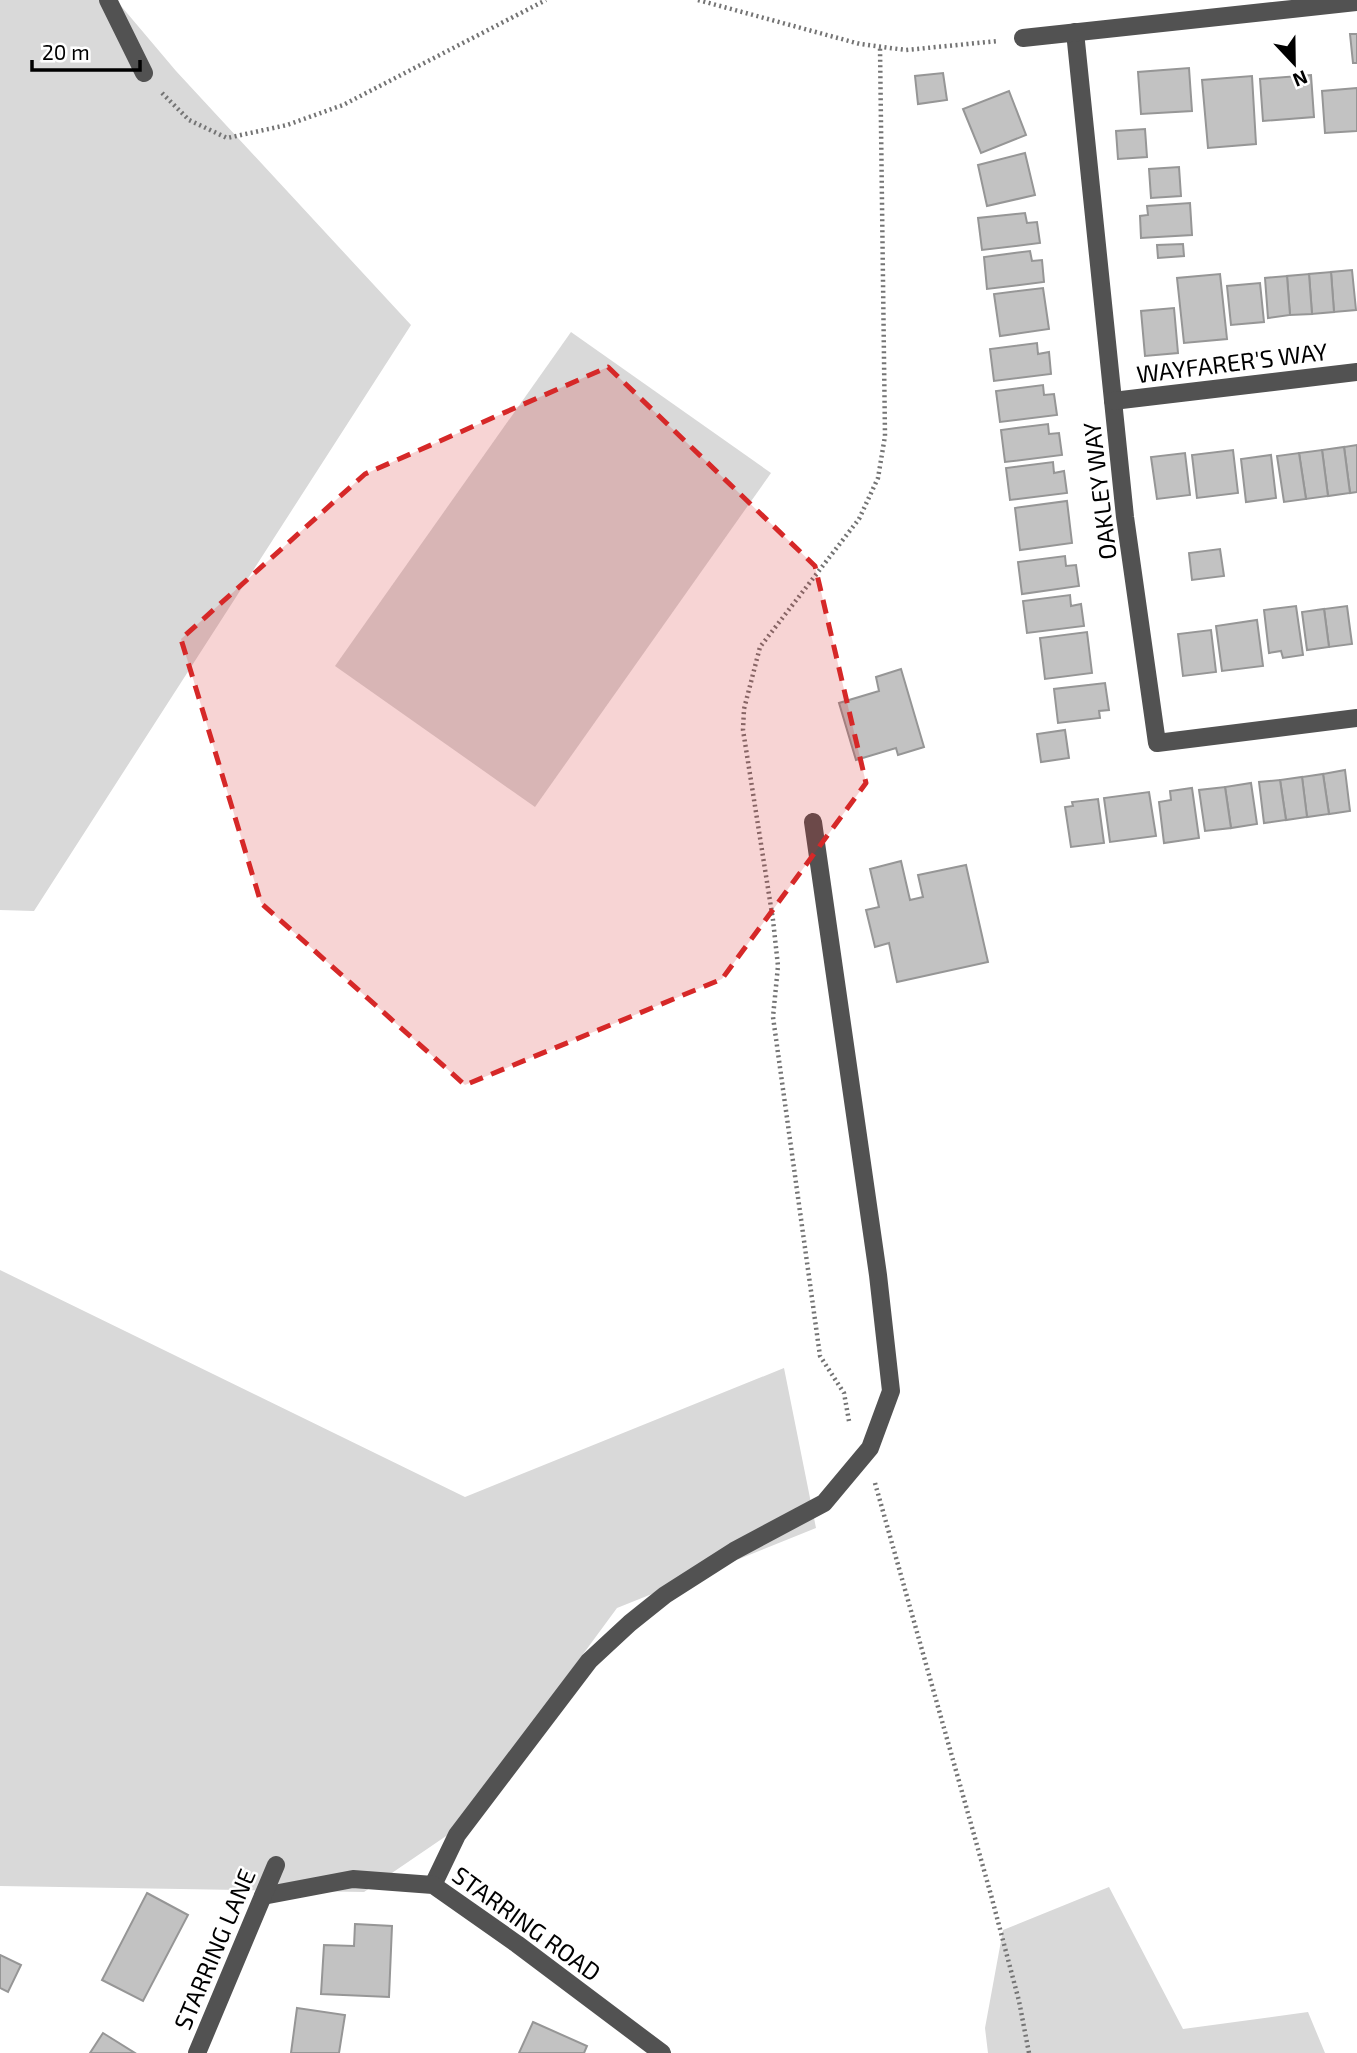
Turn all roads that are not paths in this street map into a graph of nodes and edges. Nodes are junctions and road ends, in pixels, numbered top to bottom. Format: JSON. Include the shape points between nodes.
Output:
{"nodes":[{"id":1,"x":108,"y":0,"type":"edge"},
{"id":2,"x":1357,"y":2,"type":"edge"},
{"id":3,"x":1075,"y":32,"type":"junction"},
{"id":4,"x":1023,"y":38,"type":"road end"},
{"id":5,"x":144,"y":73,"type":"road end"},
{"id":6,"x":1357,"y":372,"type":"edge"},
{"id":7,"x":1113,"y":401,"type":"junction"},
{"id":8,"x":1357,"y":718,"type":"edge"},
{"id":9,"x":813,"y":822,"type":"dead end"},
{"id":10,"x":276,"y":1864,"type":"dead end"},
{"id":11,"x":432,"y":1885,"type":"junction"},
{"id":12,"x":263,"y":1896,"type":"junction"},
{"id":13,"x":197,"y":2053,"type":"edge"},
{"id":14,"x":662,"y":2053,"type":"edge"}],
"edges":[{"from":1,"to":5,"type":"street"},
{"from":2,"to":3,"type":"street"},
{"from":3,"to":4,"type":"street"},
{"from":3,"to":7,"type":"street","name":"OAKLEY WAY"},
{"from":6,"to":7,"type":"street","name":"WAYFARER'S WAY"},
{"from":7,"to":8,"type":"street","name":"OAKLEY WAY","via":[[1157,743]]},
{"from":9,"to":11,"type":"street","via":[[891,1391],[870,1448],[824,1503],[734,1551],[665,1595],[589,1661],[457,1835]]},
{"from":10,"to":12,"type":"street","name":"STARRING LANE"},
{"from":11,"to":12,"type":"street","name":"STARRING ROAD","via":[[353,1879]]},
{"from":11,"to":14,"type":"street","name":"STARRING ROAD"},
{"from":12,"to":13,"type":"street","name":"STARRING LANE"}]}
